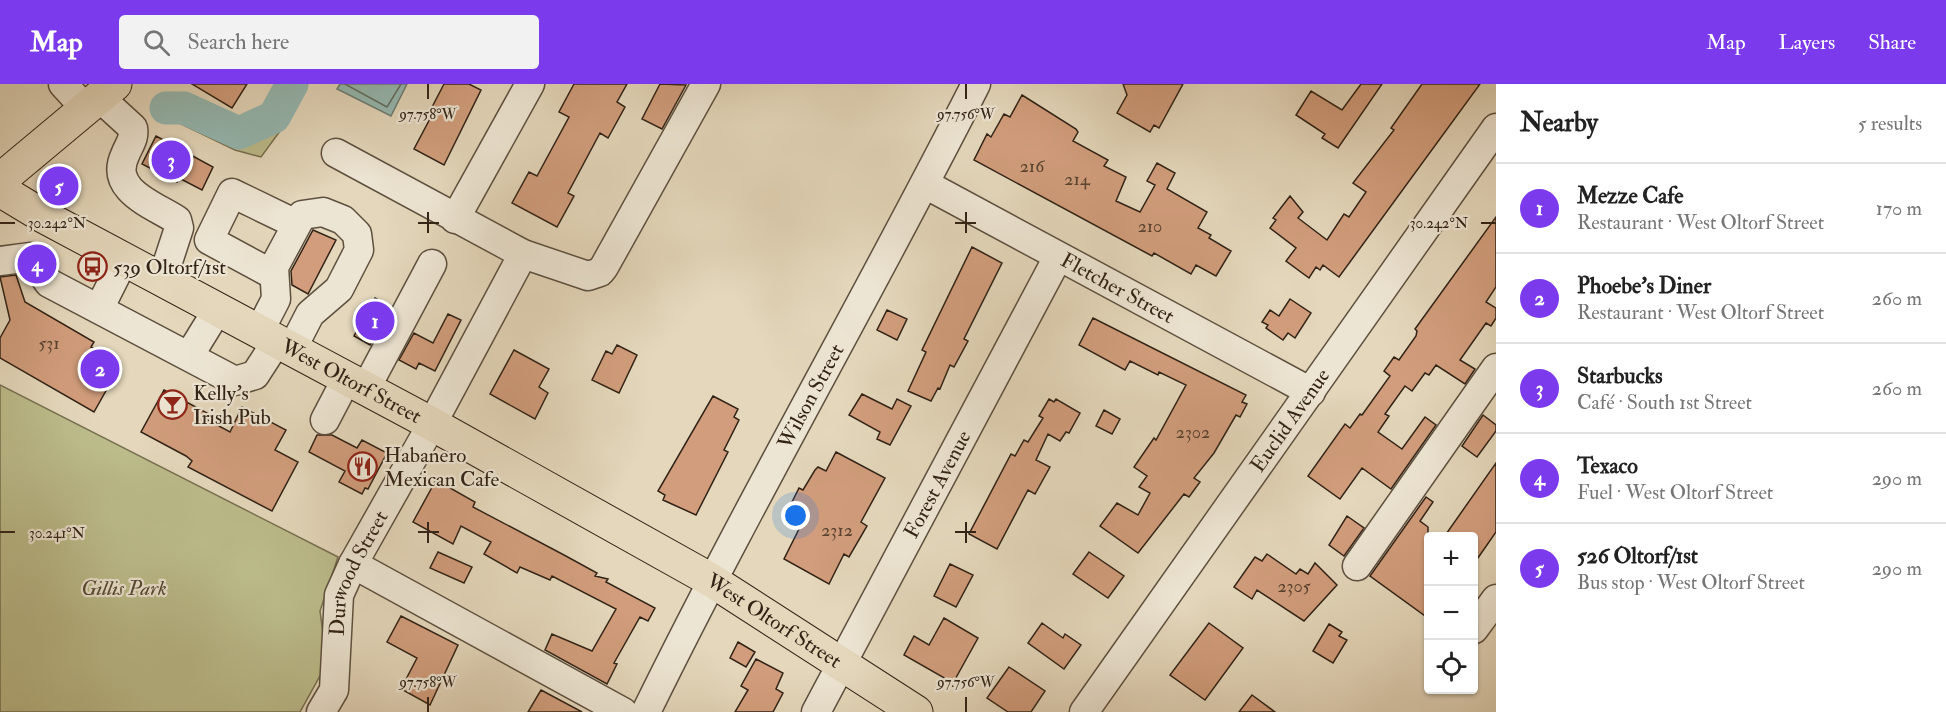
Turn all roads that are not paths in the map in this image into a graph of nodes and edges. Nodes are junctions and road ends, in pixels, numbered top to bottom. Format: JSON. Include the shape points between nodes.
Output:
{"nodes":[{"id":1,"x":63,"y":84,"type":"edge"},
{"id":2,"x":530,"y":84,"type":"edge"},
{"id":3,"x":706,"y":84,"type":"edge"},
{"id":4,"x":976,"y":84,"type":"edge"},
{"id":5,"x":100,"y":96,"type":"edge"},
{"id":6,"x":1496,"y":128,"type":"edge"},
{"id":7,"x":336,"y":153,"type":"dead end"},
{"id":8,"x":925,"y":184,"type":"junction"},
{"id":9,"x":23,"y":202,"type":"edge"},
{"id":10,"x":455,"y":219,"type":"junction"},
{"id":11,"x":296,"y":224,"type":"junction"},
{"id":12,"x":523,"y":254,"type":"junction"},
{"id":13,"x":30,"y":257,"type":"junction"},
{"id":14,"x":1058,"y":257,"type":"junction"},
{"id":15,"x":124,"y":259,"type":"junction"},
{"id":16,"x":0,"y":261,"type":"edge"},
{"id":17,"x":432,"y":264,"type":"dead end"},
{"id":18,"x":272,"y":274,"type":"junction"},
{"id":19,"x":162,"y":280,"type":"junction"},
{"id":20,"x":99,"y":309,"type":"junction"},
{"id":21,"x":218,"y":309,"type":"junction"},
{"id":22,"x":276,"y":340,"type":"junction"},
{"id":23,"x":189,"y":356,"type":"junction"},
{"id":24,"x":1496,"y":368,"type":"edge"},
{"id":25,"x":356,"y":383,"type":"junction"},
{"id":26,"x":1311,"y":392,"type":"junction"},
{"id":27,"x":326,"y":420,"type":"dead end"},
{"id":28,"x":432,"y":424,"type":"junction"},
{"id":29,"x":353,"y":564,"type":"junction"},
{"id":30,"x":1357,"y":566,"type":"dead end"},
{"id":31,"x":711,"y":580,"type":"junction"},
{"id":32,"x":1496,"y":599,"type":"edge"},
{"id":33,"x":1478,"y":622,"type":"edge"},
{"id":34,"x":842,"y":664,"type":"junction"},
{"id":35,"x":321,"y":712,"type":"edge"},
{"id":36,"x":623,"y":712,"type":"edge"},
{"id":37,"x":646,"y":712,"type":"edge"},
{"id":38,"x":816,"y":712,"type":"edge"},
{"id":39,"x":916,"y":712,"type":"edge"},
{"id":40,"x":1083,"y":712,"type":"edge"}],
"edges":[{"from":1,"to":5,"type":"street"},
{"from":2,"to":10,"type":"street"},
{"from":3,"to":12,"type":"street","via":[[600,272],[588,276]]},
{"from":4,"to":8,"type":"street","name":"Wilson Street"},
{"from":5,"to":9,"type":"main road"},
{"from":5,"to":19,"type":"street","via":[[133,128],[134,135],[119,168],[121,180],[128,190],[177,220]]},
{"from":6,"to":26,"type":"street","name":"Euclid Avenue"},
{"from":7,"to":10,"type":"street"},
{"from":8,"to":14,"type":"street","name":"Fletcher Street"},
{"from":8,"to":31,"type":"street","name":"Wilson Street"},
{"from":9,"to":13,"type":"street"},
{"from":9,"to":15,"type":"main road","name":"West Oltorf Street"},
{"from":10,"to":12,"type":"street"},
{"from":11,"to":18,"type":"street"},
{"from":11,"to":18,"type":"street","via":[[232,193],[218,221],[209,240]]},
{"from":11,"to":22,"type":"street","via":[[302,215],[311,212],[333,215],[357,234],[359,250],[339,289]]},
{"from":12,"to":28,"type":"street","name":"Durwood Street"},
{"from":13,"to":16,"type":"street"},
{"from":13,"to":20,"type":"street","via":[[49,283]]},
{"from":14,"to":26,"type":"street","name":"Fletcher Street"},
{"from":14,"to":34,"type":"street","name":"Forest Avenue"},
{"from":15,"to":19,"type":"main road","name":"West Oltorf Street"},
{"from":15,"to":20,"type":"street"},
{"from":17,"to":25,"type":"street"},
{"from":18,"to":22,"type":"street"},
{"from":19,"to":21,"type":"main road","name":"West Oltorf Street"},
{"from":20,"to":23,"type":"street"},
{"from":21,"to":22,"type":"main road","name":"West Oltorf Street"},
{"from":21,"to":23,"type":"street"},
{"from":22,"to":23,"type":"street","via":[[255,375],[236,381]]},
{"from":22,"to":25,"type":"main road","name":"West Oltorf Street"},
{"from":24,"to":30,"type":"street"},
{"from":25,"to":27,"type":"street"},
{"from":25,"to":28,"type":"main road","name":"West Oltorf Street"},
{"from":26,"to":40,"type":"street","name":"Euclid Avenue"},
{"from":28,"to":29,"type":"street","name":"Durwood Street"},
{"from":28,"to":31,"type":"main road","name":"West Oltorf Street"},
{"from":29,"to":35,"type":"street","name":"Durwood Street","via":[[339,595],[334,690]]},
{"from":29,"to":36,"type":"street"},
{"from":31,"to":34,"type":"main road","name":"West Oltorf Street"},
{"from":31,"to":37,"type":"street","name":"Wilson Street"},
{"from":32,"to":33,"type":"street"},
{"from":34,"to":38,"type":"street","name":"Forest Avenue"},
{"from":34,"to":39,"type":"main road","name":"West Oltorf Street"}]}
